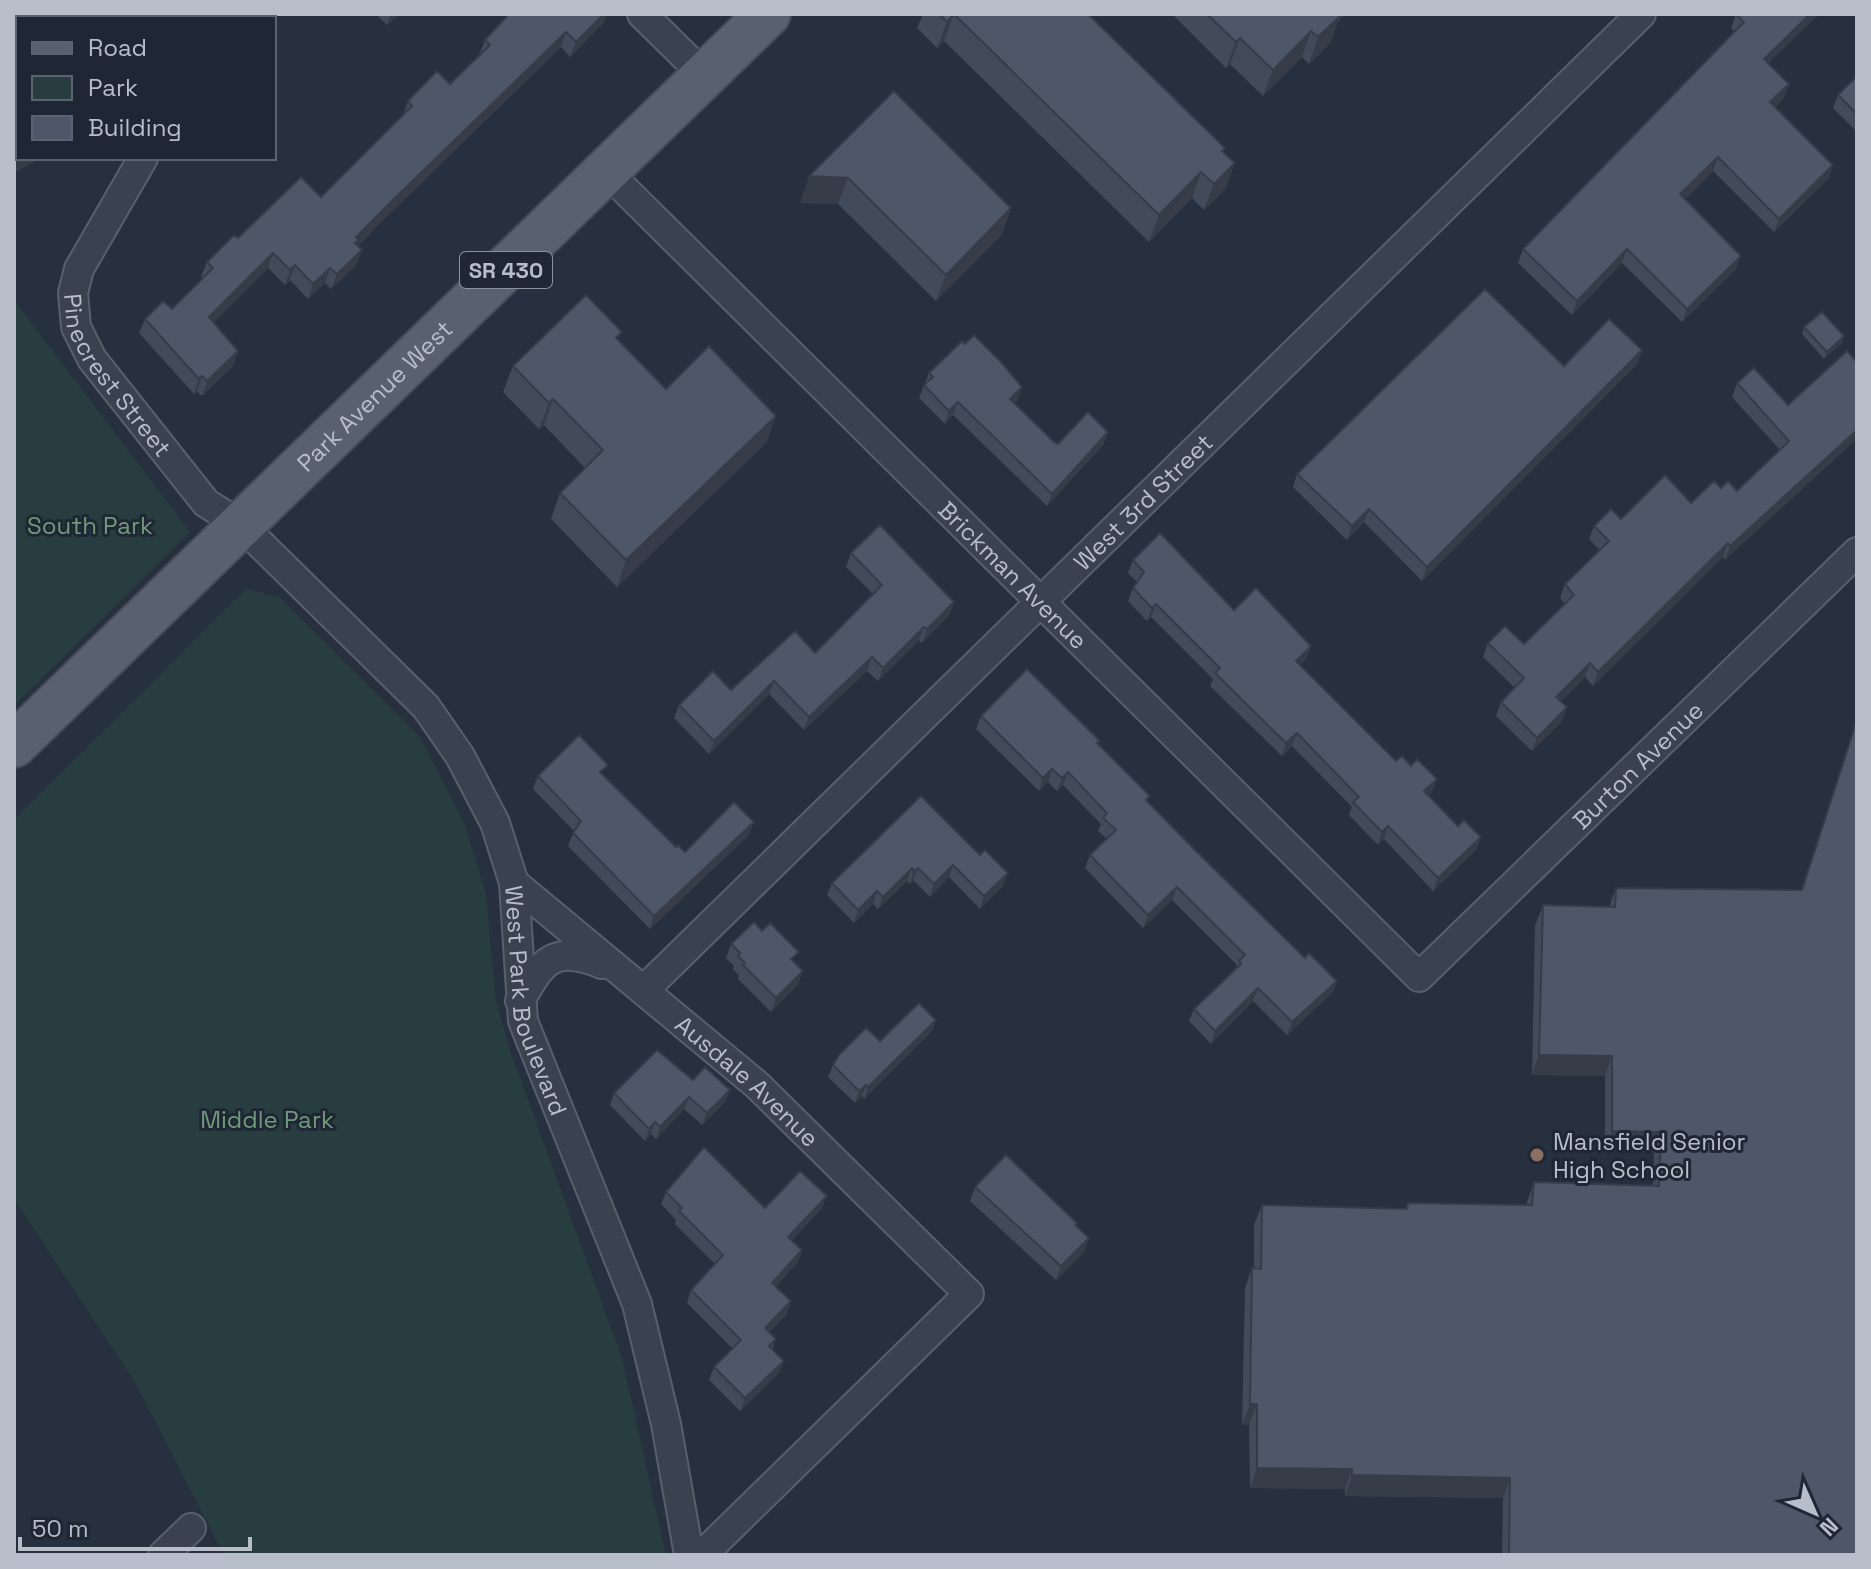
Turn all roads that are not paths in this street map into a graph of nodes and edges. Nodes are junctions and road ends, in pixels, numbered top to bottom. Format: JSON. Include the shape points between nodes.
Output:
{"nodes":[{"id":1,"x":642,"y":14,"type":"edge"},
{"id":2,"x":768,"y":14,"type":"edge"},
{"id":3,"x":1641,"y":14,"type":"edge"},
{"id":4,"x":705,"y":76,"type":"junction"},
{"id":5,"x":142,"y":160,"type":"edge"},
{"id":6,"x":607,"y":172,"type":"junction"},
{"id":7,"x":241,"y":525,"type":"junction"},
{"id":8,"x":1857,"y":552,"type":"edge"},
{"id":9,"x":1042,"y":601,"type":"junction"},
{"id":10,"x":14,"y":745,"type":"edge"},
{"id":11,"x":514,"y":883,"type":"junction"},
{"id":12,"x":618,"y":970,"type":"junction"},
{"id":13,"x":1419,"y":977,"type":"joint"},
{"id":14,"x":644,"y":990,"type":"junction"},
{"id":15,"x":520,"y":1001,"type":"junction"},
{"id":16,"x":191,"y":1528,"type":"dead end"},
{"id":17,"x":163,"y":1555,"type":"edge"},
{"id":18,"x":689,"y":1555,"type":"edge"},
{"id":19,"x":702,"y":1555,"type":"edge"}],
"edges":[{"from":1,"to":4,"type":"street"},
{"from":2,"to":4,"type":"main road","name":"Park Avenue West","number":"SR 430"},
{"from":3,"to":9,"type":"street","name":"West 3rd Street"},
{"from":4,"to":6,"type":"main road","name":"Park Avenue West","number":"SR 430"},
{"from":5,"to":7,"type":"street","name":"Pinecrest Street","via":[[79,269],[73,293],[76,327],[92,359],[206,503]]},
{"from":6,"to":7,"type":"main road","name":"Park Avenue West","number":"SR 430"},
{"from":6,"to":9,"type":"street","name":"Brickman Avenue"},
{"from":7,"to":10,"type":"main road","name":"Park Avenue West","number":"SR 430"},
{"from":7,"to":11,"type":"street","name":"West Park Boulevard","via":[[426,707],[460,756],[495,823]]},
{"from":8,"to":13,"type":"street","name":"Burton Avenue"},
{"from":9,"to":13,"type":"street","name":"Brickman Avenue"},
{"from":9,"to":14,"type":"street","name":"West 3rd Street"},
{"from":11,"to":12,"type":"street","name":"Ausdale Avenue"},
{"from":11,"to":15,"type":"street","name":"West Park Boulevard"},
{"from":12,"to":14,"type":"street","name":"Ausdale Avenue"},
{"from":12,"to":15,"type":"street","via":[[565,954],[536,971]]},
{"from":14,"to":19,"type":"street","name":"Ausdale Avenue","via":[[757,1085],[969,1294]]},
{"from":15,"to":18,"type":"street","name":"West Park Boulevard","via":[[529,1039],[637,1304],[666,1424]]},
{"from":16,"to":17,"type":"street"}]}
